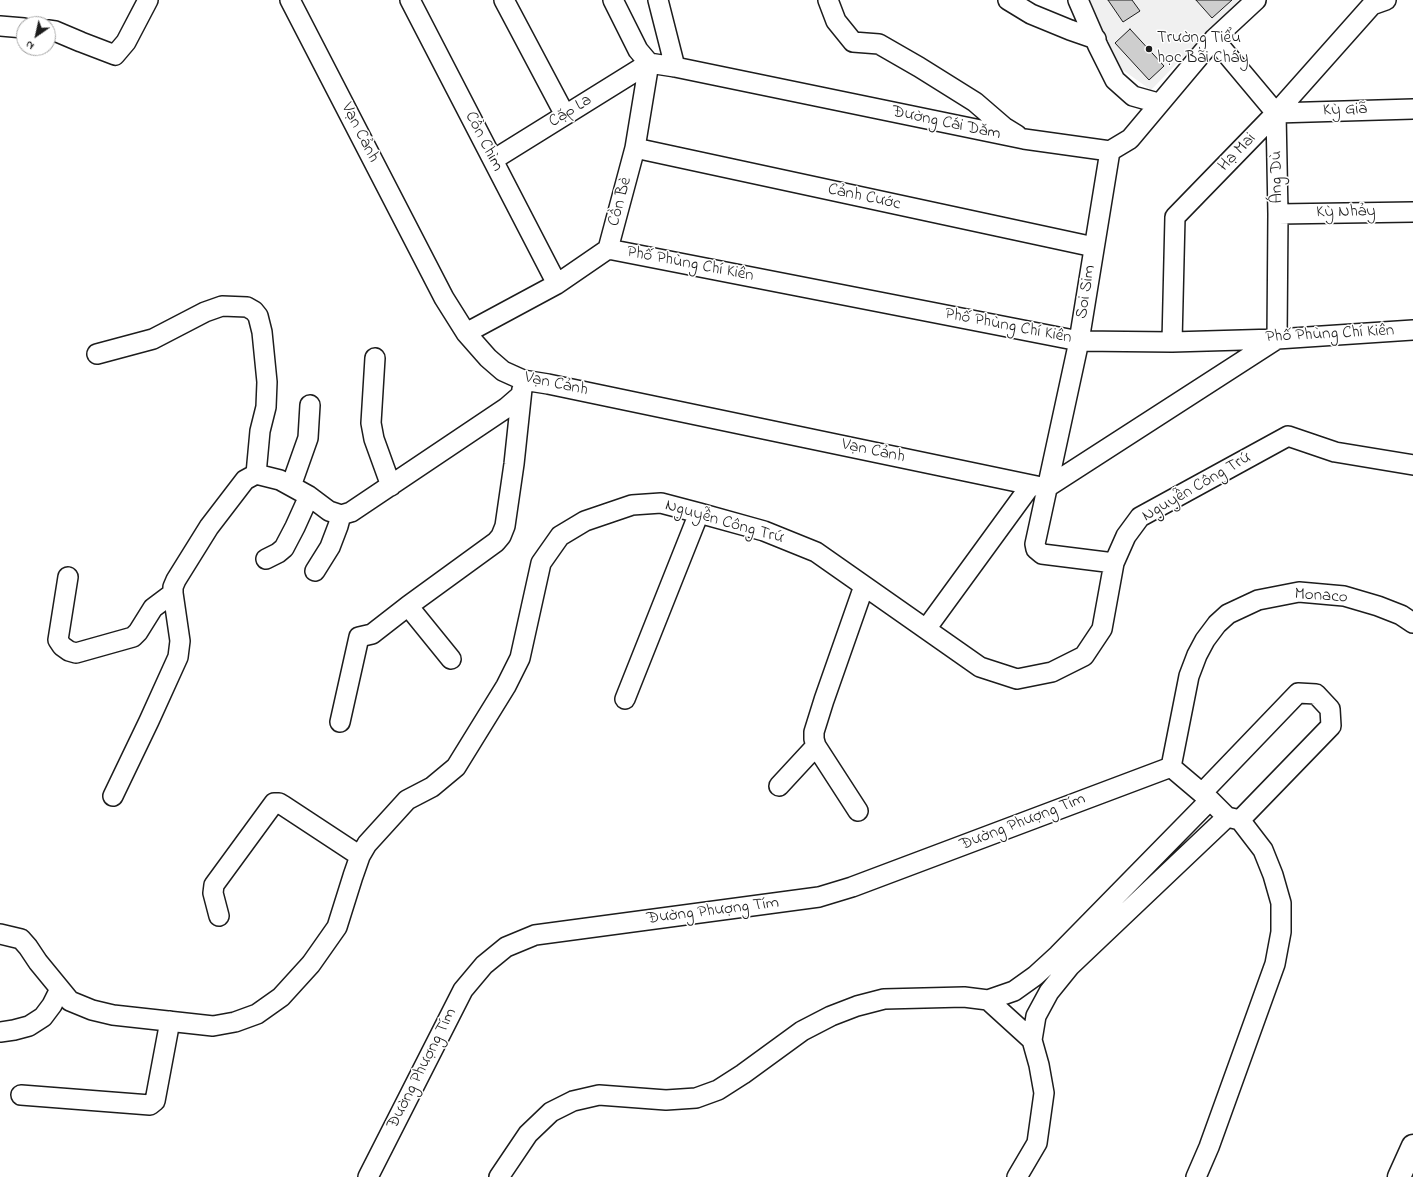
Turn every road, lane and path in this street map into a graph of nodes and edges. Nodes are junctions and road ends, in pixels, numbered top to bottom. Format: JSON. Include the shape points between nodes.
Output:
{"nodes":[{"id":1,"x":148,"y":0,"type":"edge"},
{"id":2,"x":290,"y":0,"type":"edge"},
{"id":3,"x":410,"y":0,"type":"edge"},
{"id":4,"x":504,"y":0,"type":"edge"},
{"id":5,"x":613,"y":0,"type":"edge"},
{"id":6,"x":658,"y":0,"type":"edge"},
{"id":7,"x":828,"y":0,"type":"edge"},
{"id":8,"x":1008,"y":0,"type":"edge"},
{"id":9,"x":1078,"y":0,"type":"edge"},
{"id":10,"x":1256,"y":0,"type":"edge"},
{"id":11,"x":1386,"y":0,"type":"edge"},
{"id":12,"x":0,"y":26,"type":"edge"},
{"id":13,"x":16,"y":27,"type":"edge"},
{"id":14,"x":56,"y":31,"type":"edge"},
{"id":15,"x":1096,"y":39,"type":"junction"},
{"id":16,"x":1214,"y":39,"type":"junction"},
{"id":17,"x":649,"y":63,"type":"junction"},
{"id":18,"x":675,"y":67,"type":"junction"},
{"id":19,"x":1158,"y":103,"type":"junction"},
{"id":20,"x":1413,"y":109,"type":"edge"},
{"id":21,"x":1276,"y":113,"type":"junction"},
{"id":22,"x":566,"y":115,"type":"junction"},
{"id":23,"x":1024,"y":140,"type":"junction"},
{"id":24,"x":635,"y":148,"type":"junction"},
{"id":25,"x":1110,"y":150,"type":"junction"},
{"id":26,"x":492,"y":160,"type":"junction"},
{"id":27,"x":1413,"y":212,"type":"edge"},
{"id":28,"x":1278,"y":214,"type":"junction"},
{"id":29,"x":1094,"y":247,"type":"junction"},
{"id":30,"x":608,"y":249,"type":"junction"},
{"id":31,"x":557,"y":284,"type":"junction"},
{"id":32,"x":1413,"y":330,"type":"edge"},
{"id":33,"x":466,"y":333,"type":"junction"},
{"id":34,"x":1277,"y":339,"type":"junction"},
{"id":35,"x":1079,"y":341,"type":"junction"},
{"id":36,"x":1172,"y":342,"type":"junction"},
{"id":37,"x":97,"y":354,"type":"dead end"},
{"id":38,"x":375,"y":358,"type":"dead end"},
{"id":39,"x":522,"y":388,"type":"junction"},
{"id":40,"x":310,"y":405,"type":"dead end"},
{"id":41,"x":1413,"y":465,"type":"edge"},
{"id":42,"x":256,"y":474,"type":"junction"},
{"id":43,"x":291,"y":486,"type":"junction"},
{"id":44,"x":391,"y":486,"type":"junction"},
{"id":45,"x":1039,"y":487,"type":"junction"},
{"id":46,"x":308,"y":496,"type":"junction"},
{"id":47,"x":699,"y":513,"type":"junction"},
{"id":48,"x":341,"y":515,"type":"junction"},
{"id":49,"x":266,"y":559,"type":"dead end"},
{"id":50,"x":1114,"y":563,"type":"junction"},
{"id":51,"x":314,"y":571,"type":"dead end"},
{"id":52,"x":68,"y":577,"type":"dead end"},
{"id":53,"x":864,"y":586,"type":"junction"},
{"id":54,"x":173,"y":594,"type":"junction"},
{"id":55,"x":408,"y":606,"type":"junction"},
{"id":56,"x":1413,"y":623,"type":"edge"},
{"id":57,"x":926,"y":629,"type":"junction"},
{"id":58,"x":450,"y":659,"type":"dead end"},
{"id":59,"x":625,"y":699,"type":"dead end"},
{"id":60,"x":340,"y":722,"type":"dead end"},
{"id":61,"x":816,"y":746,"type":"junction"},
{"id":62,"x":1171,"y":767,"type":"junction"},
{"id":63,"x":779,"y":786,"type":"dead end"},
{"id":64,"x":113,"y":796,"type":"dead end"},
{"id":65,"x":1206,"y":796,"type":"junction"},
{"id":66,"x":858,"y":811,"type":"dead end"},
{"id":67,"x":1234,"y":818,"type":"junction"},
{"id":68,"x":360,"y":856,"type":"junction"},
{"id":69,"x":219,"y":916,"type":"dead end"},
{"id":70,"x":0,"y":934,"type":"edge"},
{"id":71,"x":60,"y":989,"type":"junction"},
{"id":72,"x":988,"y":1000,"type":"junction"},
{"id":73,"x":170,"y":1022,"type":"junction"},
{"id":74,"x":0,"y":1032,"type":"edge"},
{"id":75,"x":1032,"y":1040,"type":"junction"},
{"id":76,"x":21,"y":1095,"type":"dead end"},
{"id":77,"x":1413,"y":1146,"type":"edge"},
{"id":78,"x":368,"y":1177,"type":"edge"},
{"id":79,"x":499,"y":1177,"type":"edge"},
{"id":80,"x":1017,"y":1177,"type":"edge"},
{"id":81,"x":1196,"y":1177,"type":"edge"},
{"id":82,"x":1399,"y":1177,"type":"edge"}],
"edges":[{"from":1,"to":14,"type":"street","via":[[126,42],[115,55]]},
{"from":2,"to":33,"type":"street","name":"Vạn Cảnh","via":[[444,298]]},
{"from":3,"to":26,"type":"street","name":"Cồn Chìm"},
{"from":4,"to":22,"type":"street"},
{"from":5,"to":17,"type":"street","via":[[638,50]]},
{"from":6,"to":18,"type":"street"},
{"from":7,"to":23,"type":"street","via":[[836,21],[853,42],[879,44],[975,102]]},
{"from":8,"to":15,"type":"street","via":[[1031,14]]},
{"from":9,"to":15,"type":"street"},
{"from":10,"to":16,"type":"street"},
{"from":11,"to":21,"type":"street","name":"Hạ Mai","via":[[1372,4]]},
{"from":12,"to":13,"type":"street"},
{"from":15,"to":19,"type":"street","via":[[1115,80],[1133,96]]},
{"from":16,"to":19,"type":"street"},
{"from":16,"to":21,"type":"street"},
{"from":17,"to":18,"type":"street","name":"Đường Cái Dăm"},
{"from":17,"to":22,"type":"street","name":"Cặp La"},
{"from":17,"to":24,"type":"street","name":"Cồn Bè"},
{"from":18,"to":23,"type":"street","name":"Đường Cái Dăm"},
{"from":19,"to":25,"type":"street","via":[[1130,139]]},
{"from":20,"to":21,"type":"street","name":"Kỳ Giã"},
{"from":21,"to":28,"type":"street","name":"Áng Dù"},
{"from":21,"to":36,"type":"street","name":"Hạ Mai","via":[[1175,217]]},
{"from":22,"to":26,"type":"street","name":"Cặp La"},
{"from":23,"to":25,"type":"street","name":"Đường Cái Dăm"},
{"from":24,"to":29,"type":"street","name":"Cảnh Cước"},
{"from":24,"to":30,"type":"street","name":"Cồn Bè"},
{"from":25,"to":29,"type":"street","name":"Soi Sim"},
{"from":26,"to":31,"type":"street","name":"Cồn Chìm"},
{"from":27,"to":28,"type":"street","name":"Kỳ Nhảy"},
{"from":28,"to":34,"type":"street","name":"Áng Dù"},
{"from":29,"to":35,"type":"street","name":"Soi Sim"},
{"from":30,"to":31,"type":"street","name":"Cồn Bè"},
{"from":30,"to":35,"type":"street","name":"Phố Phùng Chí Kiên"},
{"from":31,"to":33,"type":"street","name":"Cồn Bè"},
{"from":32,"to":34,"type":"street","name":"Phố Phùng Chí Kiên"},
{"from":33,"to":39,"type":"street","name":"Vạn Cảnh","via":[[488,358]]},
{"from":34,"to":36,"type":"street","name":"Phố Phùng Chí Kiên"},
{"from":34,"to":45,"type":"street"},
{"from":35,"to":36,"type":"street","name":"Phố Phùng Chí Kiên"},
{"from":35,"to":45,"type":"street","name":"Soi Sim"},
{"from":37,"to":42,"type":"street","via":[[153,339],[222,306],[247,307],[254,311],[262,332],[267,382]]},
{"from":38,"to":44,"type":"street","via":[[371,423]]},
{"from":39,"to":44,"type":"street","via":[[506,408]]},
{"from":39,"to":45,"type":"street","name":"Vạn Cảnh","via":[[563,387]]},
{"from":39,"to":55,"type":"street","via":[[514,464],[505,526],[501,536]]},
{"from":40,"to":43,"type":"street","via":[[308,438]]},
{"from":41,"to":50,"type":"street","name":"Nguyễn Công Trứ","via":[[1334,452],[1288,436],[1140,517],[1126,536]]},
{"from":42,"to":43,"type":"street","via":[[280,480]]},
{"from":42,"to":54,"type":"street","via":[[245,480],[209,527],[176,580]]},
{"from":43,"to":46,"type":"street"},
{"from":44,"to":48,"type":"street","via":[[351,512]]},
{"from":45,"to":50,"type":"street","name":"Soi Sim","via":[[1036,549],[1042,554]]},
{"from":45,"to":57,"type":"street"},
{"from":46,"to":48,"type":"street","via":[[329,511]]},
{"from":46,"to":49,"type":"street","via":[[284,548]]},
{"from":47,"to":53,"type":"street","name":"Nguyễn Công Trứ","via":[[764,531],[816,552]]},
{"from":47,"to":59,"type":"street"},
{"from":47,"to":68,"type":"street","name":"Nguyễn Công Trứ","via":[[661,503],[632,505],[585,521],[560,536],[541,563],[520,658],[506,686],[456,767],[432,787],[407,800],[367,844]]},
{"from":48,"to":51,"type":"street","via":[[330,547]]},
{"from":50,"to":57,"type":"street","name":"Nguyễn Công Trứ","via":[[1102,629],[1084,656],[1052,672],[1017,679],[980,667]]},
{"from":52,"to":54,"type":"street","via":[[58,640],[68,651],[76,653],[133,637],[153,608]]},
{"from":53,"to":57,"type":"street","name":"Nguyễn Công Trứ"},
{"from":53,"to":61,"type":"street","via":[[814,732]]},
{"from":54,"to":64,"type":"street","via":[[180,641],[178,657]]},
{"from":55,"to":58,"type":"street"},
{"from":55,"to":60,"type":"street","via":[[372,634],[358,638]]},
{"from":56,"to":62,"type":"street","name":"Monaco","via":[[1401,615],[1344,596],[1299,592],[1258,600],[1228,614],[1205,640],[1189,676]]},
{"from":61,"to":63,"type":"street"},
{"from":61,"to":66,"type":"street"},
{"from":62,"to":65,"type":"street"},
{"from":62,"to":78,"type":"street","name":"Đường Phượng Tím","via":[[852,887],[819,897],[535,935],[506,947],[484,965],[463,990]]},
{"from":65,"to":67,"type":"street"},
{"from":65,"to":67,"type":"street","via":[[1298,693],[1316,694],[1330,709],[1331,726]]},
{"from":65,"to":72,"type":"street","via":[[1058,955],[1014,991]]},
{"from":67,"to":75,"type":"street","via":[[1070,966],[1049,992],[1036,1016]]},
{"from":67,"to":81,"type":"street","via":[[1263,850],[1280,903],[1281,932],[1275,964]]},
{"from":68,"to":69,"type":"street","via":[[284,806],[274,803],[214,885],[213,893]]},
{"from":68,"to":73,"type":"street","name":"Nguyễn Công Trứ","via":[[337,927],[311,964],[281,996],[257,1014],[235,1022],[213,1026]]},
{"from":70,"to":71,"type":"street","name":"Nguyễn Công Trứ","via":[[21,939]]},
{"from":71,"to":73,"type":"street","name":"Nguyễn Công Trứ","via":[[70,1001],[92,1010]]},
{"from":71,"to":74,"type":"street","via":[[43,1017],[29,1026]]},
{"from":72,"to":75,"type":"street"},
{"from":72,"to":79,"type":"street","via":[[964,997],[884,1000],[857,1006],[802,1031],[744,1074],[718,1090],[696,1098],[666,1100],[599,1095],[573,1101],[551,1112],[528,1134]]},
{"from":73,"to":76,"type":"street","via":[[155,1101],[150,1105]]},
{"from":75,"to":80,"type":"street","via":[[1044,1094],[1037,1143]]},
{"from":77,"to":82,"type":"main road"}]}
